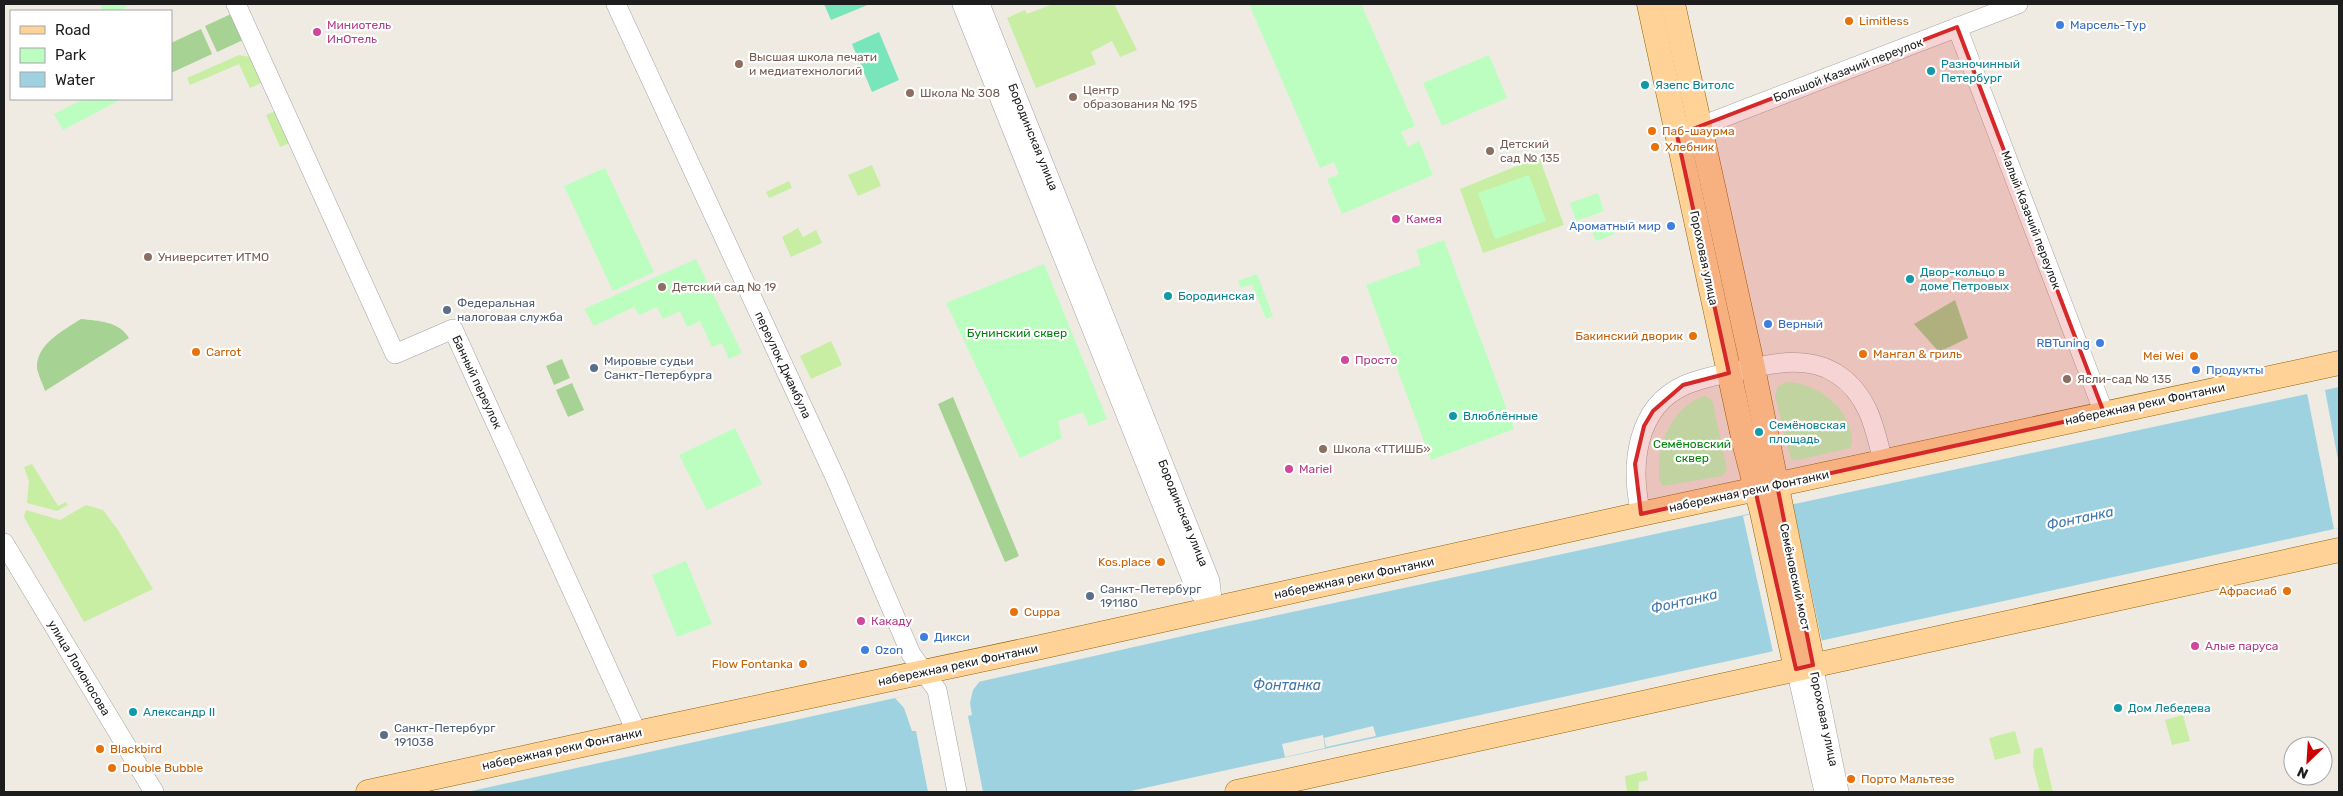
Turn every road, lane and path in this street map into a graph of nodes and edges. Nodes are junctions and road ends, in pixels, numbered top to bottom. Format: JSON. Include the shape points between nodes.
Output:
{"nodes":[{"id":1,"x":236,"y":4,"type":"edge"},
{"id":2,"x":616,"y":4,"type":"edge"},
{"id":3,"x":962,"y":4,"type":"edge"},
{"id":4,"x":980,"y":4,"type":"edge"},
{"id":5,"x":1649,"y":4,"type":"edge"},
{"id":6,"x":1673,"y":4,"type":"edge"},
{"id":7,"x":2018,"y":4,"type":"edge"},
{"id":8,"x":1957,"y":27,"type":"junction"},
{"id":9,"x":1700,"y":127,"type":"junction"},
{"id":10,"x":1677,"y":135,"type":"junction"},
{"id":11,"x":2339,"y":363,"type":"edge"},
{"id":12,"x":1753,"y":368,"type":"junction"},
{"id":13,"x":1729,"y":373,"type":"junction"},
{"id":14,"x":2104,"y":413,"type":"junction"},
{"id":15,"x":1883,"y":462,"type":"junction"},
{"id":16,"x":1766,"y":487,"type":"junction"},
{"id":17,"x":1771,"y":510,"type":"joint"},
{"id":18,"x":1641,"y":514,"type":"junction"},
{"id":19,"x":4,"y":543,"type":"edge"},
{"id":20,"x":2339,"y":550,"type":"edge"},
{"id":21,"x":1213,"y":609,"type":"junction"},
{"id":22,"x":1803,"y":657,"type":"junction"},
{"id":23,"x":931,"y":681,"type":"junction"},
{"id":24,"x":637,"y":732,"type":"junction"},
{"id":25,"x":1244,"y":791,"type":"edge"},
{"id":26,"x":154,"y":792,"type":"edge"},
{"id":27,"x":368,"y":792,"type":"edge"},
{"id":28,"x":957,"y":792,"type":"edge"},
{"id":29,"x":1824,"y":792,"type":"edge"},
{"id":30,"x":1840,"y":792,"type":"edge"}],
"edges":[{"from":1,"to":24,"type":"street","name":"Банный переулок","via":[[395,354],[453,329]]},
{"from":2,"to":23,"type":"street","name":"переулок Джамбула","via":[[835,477],[911,654]]},
{"from":3,"to":21,"type":"street","name":"Бородинская улица","via":[[1194,586]]},
{"from":4,"to":21,"type":"street","name":"Бородинская улица","via":[[1210,581]]},
{"from":5,"to":10,"type":"main road","name":"Гороховая улица"},
{"from":6,"to":9,"type":"main road","name":"Гороховая улица"},
{"from":7,"to":8,"type":"street","name":"Большой Казачий переулок"},
{"from":8,"to":9,"type":"street","name":"Большой Казачий переулок"},
{"from":8,"to":14,"type":"street","name":"Малый Казачий переулок"},
{"from":9,"to":10,"type":"street","name":"Большой Казачий переулок"},
{"from":9,"to":12,"type":"main road","name":"Гороховая улица"},
{"from":10,"to":13,"type":"main road","name":"Гороховая улица"},
{"from":11,"to":14,"type":"main road","name":"набережная реки Фонтанки"},
{"from":12,"to":13,"type":"street"},
{"from":12,"to":15,"type":"street","via":[[1796,362],[1821,366],[1837,374],[1851,386],[1869,411]]},
{"from":12,"to":16,"type":"main road","name":"Гороховая улица"},
{"from":13,"to":16,"type":"main road","name":"Гороховая улица"},
{"from":13,"to":18,"type":"street","via":[[1683,386],[1665,397],[1653,411],[1644,426],[1635,464]]},
{"from":14,"to":15,"type":"main road","name":"набережная реки Фонтанки"},
{"from":15,"to":16,"type":"main road","name":"набережная реки Фонтанки"},
{"from":16,"to":17,"type":"main road","name":"Гороховая улица"},
{"from":16,"to":18,"type":"main road","name":"набережная реки Фонтанки"},
{"from":17,"to":22,"type":"main road","name":"Семёновский мост"},
{"from":18,"to":21,"type":"main road","name":"набережная реки Фонтанки"},
{"from":19,"to":26,"type":"street","name":"улица Ломоносова"},
{"from":20,"to":22,"type":"main road"},
{"from":21,"to":23,"type":"main road","name":"набережная реки Фонтанки"},
{"from":22,"to":25,"type":"main road"},
{"from":22,"to":29,"type":"street","name":"Гороховая улица"},
{"from":22,"to":30,"type":"street","name":"Гороховая улица"},
{"from":23,"to":24,"type":"main road","name":"набережная реки Фонтанки"},
{"from":23,"to":28,"type":"street"},
{"from":24,"to":27,"type":"main road","name":"набережная реки Фонтанки"}]}
